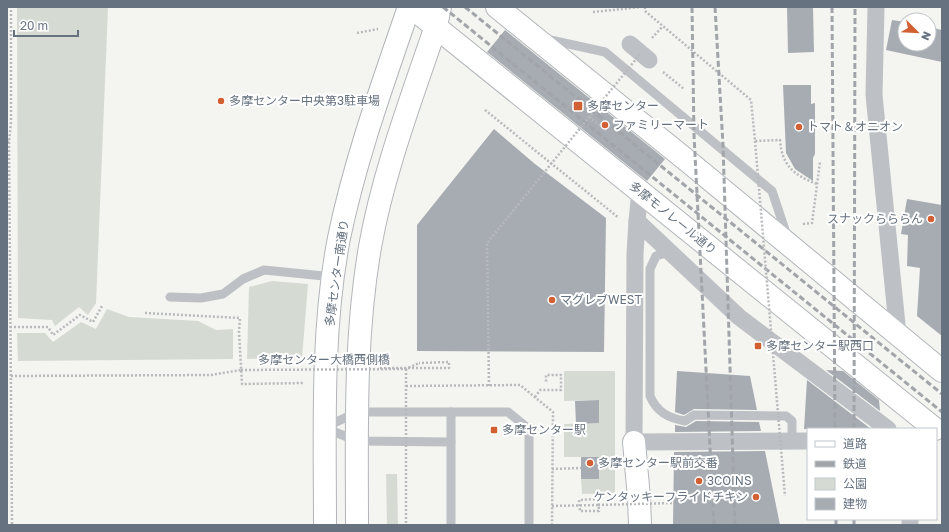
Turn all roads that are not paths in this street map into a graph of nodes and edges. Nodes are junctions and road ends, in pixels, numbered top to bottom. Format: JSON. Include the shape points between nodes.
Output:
{"nodes":[{"id":1,"x":410,"y":7,"type":"edge"},
{"id":2,"x":497,"y":7,"type":"edge"},
{"id":3,"x":876,"y":7,"type":"edge"},
{"id":4,"x":438,"y":17,"type":"edge"},
{"id":5,"x":535,"y":37,"type":"junction"},
{"id":6,"x":640,"y":191,"type":"junction"},
{"id":7,"x":637,"y":221,"type":"junction"},
{"id":8,"x":791,"y":248,"type":"junction"},
{"id":9,"x":669,"y":252,"type":"junction"},
{"id":10,"x":334,"y":277,"type":"junction"},
{"id":11,"x":170,"y":297,"type":"dead end"},
{"id":12,"x":898,"y":335,"type":"junction"},
{"id":13,"x":942,"y":371,"type":"edge"},
{"id":14,"x":357,"y":412,"type":"junction"},
{"id":15,"x":451,"y":412,"type":"junction"},
{"id":16,"x":325,"y":428,"type":"junction"},
{"id":17,"x":887,"y":428,"type":"edge"},
{"id":18,"x":933,"y":428,"type":"edge"},
{"id":19,"x":357,"y":441,"type":"junction"},
{"id":20,"x":800,"y":441,"type":"edge"},
{"id":21,"x":451,"y":442,"type":"junction"},
{"id":22,"x":634,"y":442,"type":"junction"},
{"id":23,"x":325,"y":525,"type":"edge"},
{"id":24,"x":358,"y":525,"type":"edge"},
{"id":25,"x":451,"y":525,"type":"edge"},
{"id":26,"x":529,"y":525,"type":"edge"},
{"id":27,"x":640,"y":525,"type":"edge"}],
"edges":[{"from":1,"to":4,"type":"main road","name":"多摩モノレール通り"},
{"from":1,"to":10,"type":"main road","name":"多摩センター南通り","via":[[353,181],[339,240]]},
{"from":2,"to":5,"type":"main road"},
{"from":3,"to":12,"type":"street","via":[[874,95]]},
{"from":4,"to":6,"type":"main road","name":"多摩モノレール通り"},
{"from":4,"to":14,"type":"main road","via":[[383,192],[372,239],[359,341]]},
{"from":5,"to":8,"type":"main road"},
{"from":5,"to":8,"type":"lane","via":[[605,52],[772,191]]},
{"from":6,"to":7,"type":"street"},
{"from":6,"to":18,"type":"main road","name":"多摩モノレール通り"},
{"from":7,"to":9,"type":"street"},
{"from":7,"to":22,"type":"street"},
{"from":8,"to":12,"type":"main road"},
{"from":9,"to":17,"type":"street","via":[[739,317]]},
{"from":9,"to":20,"type":"lane","via":[[656,256],[650,269],[650,396],[654,406],[662,414],[685,421],[694,415],[786,416],[792,421]]},
{"from":10,"to":11,"type":"lane","via":[[264,270],[243,279],[223,294],[201,298]]},
{"from":10,"to":16,"type":"main road","name":"多摩センター南通り","via":[[327,351]]},
{"from":12,"to":13,"type":"main road"},
{"from":14,"to":15,"type":"lane"},
{"from":14,"to":16,"type":"lane"},
{"from":14,"to":19,"type":"main road"},
{"from":15,"to":21,"type":"lane"},
{"from":15,"to":26,"type":"lane","via":[[508,412],[529,429]]},
{"from":16,"to":19,"type":"lane"},
{"from":16,"to":23,"type":"main road","name":"多摩センター南通り"},
{"from":19,"to":21,"type":"lane"},
{"from":19,"to":24,"type":"main road"},
{"from":20,"to":22,"type":"street"},
{"from":21,"to":25,"type":"lane"},
{"from":22,"to":27,"type":"main road"}]}
